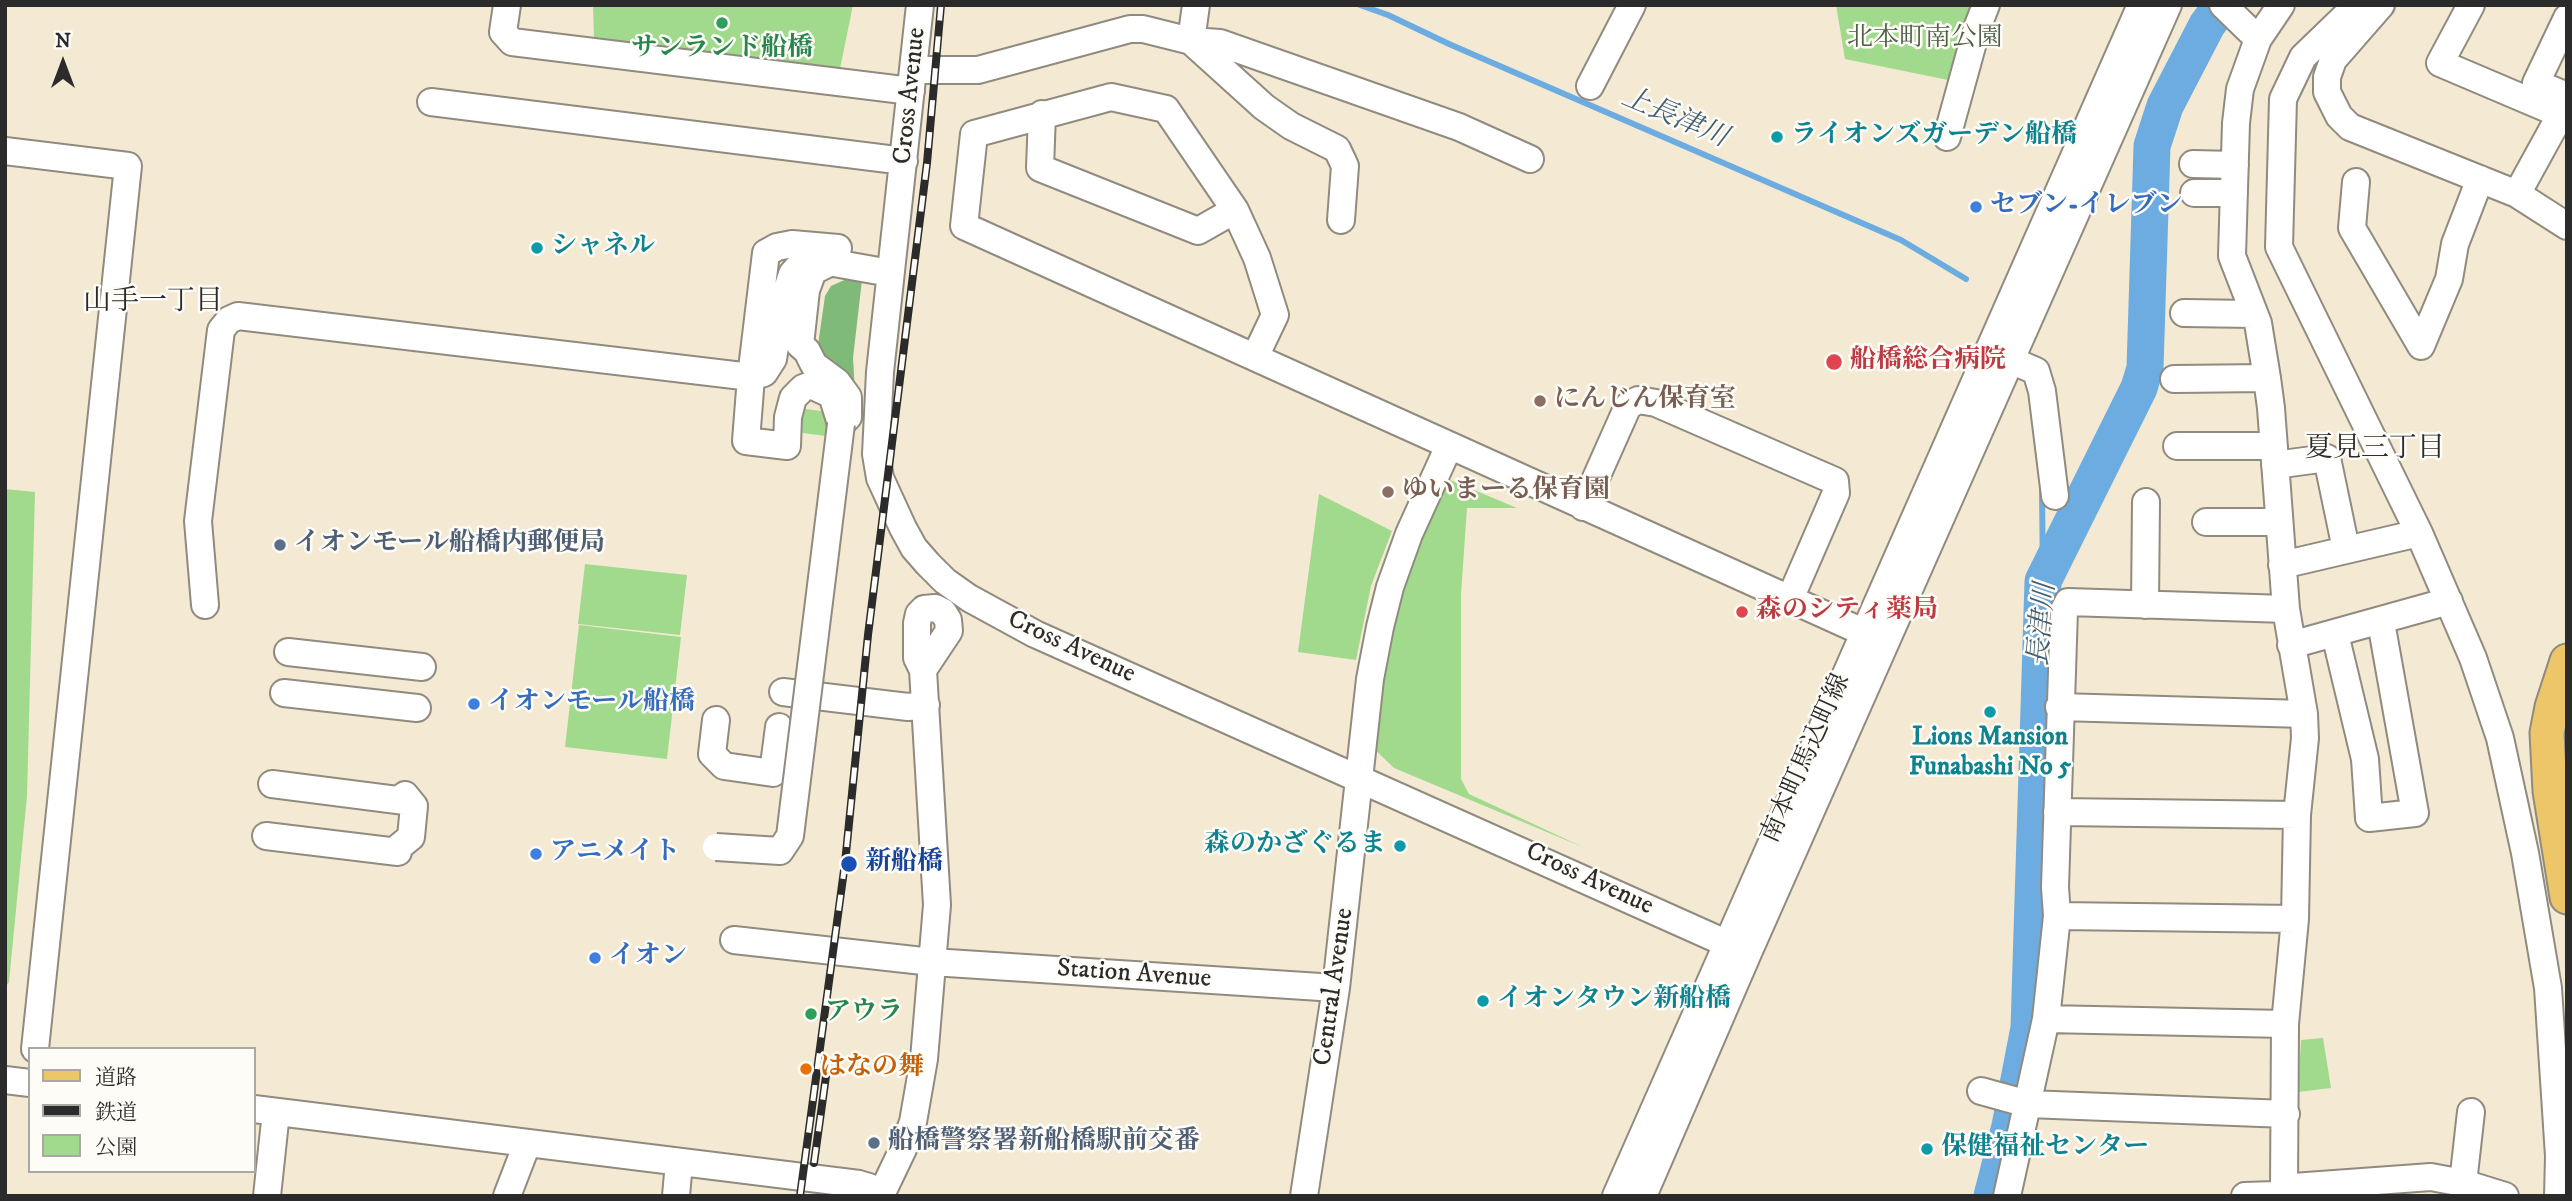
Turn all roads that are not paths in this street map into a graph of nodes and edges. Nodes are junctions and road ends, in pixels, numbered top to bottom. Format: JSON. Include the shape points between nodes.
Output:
{"nodes":[{"id":1,"x":507,"y":5,"type":"edge"},
{"id":2,"x":920,"y":5,"type":"edge"},
{"id":3,"x":1196,"y":5,"type":"edge"},
{"id":4,"x":1632,"y":5,"type":"edge"},
{"id":5,"x":1986,"y":5,"type":"edge"},
{"id":6,"x":2141,"y":5,"type":"edge"},
{"id":7,"x":2168,"y":5,"type":"edge"},
{"id":8,"x":2281,"y":5,"type":"edge"},
{"id":9,"x":2357,"y":5,"type":"edge"},
{"id":10,"x":2381,"y":5,"type":"edge"},
{"id":11,"x":2471,"y":5,"type":"edge"},
{"id":12,"x":2229,"y":11,"type":"edge"},
{"id":13,"x":2567,"y":18,"type":"edge"},
{"id":14,"x":2258,"y":38,"type":"junction"},
{"id":15,"x":1191,"y":41,"type":"junction"},
{"id":16,"x":912,"y":80,"type":"junction"},
{"id":17,"x":1590,"y":86,"type":"dead end"},
{"id":18,"x":2240,"y":89,"type":"junction"},
{"id":19,"x":2283,"y":99,"type":"junction"},
{"id":20,"x":431,"y":102,"type":"dead end"},
{"id":21,"x":1042,"y":114,"type":"junction"},
{"id":22,"x":2563,"y":114,"type":"edge"},
{"id":23,"x":1947,"y":137,"type":"dead end"},
{"id":24,"x":5,"y":151,"type":"edge"},
{"id":25,"x":1530,"y":159,"type":"dead end"},
{"id":26,"x":904,"y":161,"type":"junction"},
{"id":27,"x":2193,"y":164,"type":"dead end"},
{"id":28,"x":2235,"y":165,"type":"junction"},
{"id":29,"x":2480,"y":179,"type":"junction"},
{"id":30,"x":2356,"y":182,"type":"dead end"},
{"id":31,"x":2194,"y":193,"type":"dead end"},
{"id":32,"x":2234,"y":193,"type":"junction"},
{"id":33,"x":2517,"y":194,"type":"junction"},
{"id":34,"x":1235,"y":210,"type":"junction"},
{"id":35,"x":1341,"y":220,"type":"dead end"},
{"id":36,"x":2567,"y":226,"type":"edge"},
{"id":37,"x":891,"y":263,"type":"junction"},
{"id":38,"x":843,"y":264,"type":"junction"},
{"id":39,"x":809,"y":283,"type":"junction"},
{"id":40,"x":2184,"y":313,"type":"dead end"},
{"id":41,"x":2254,"y":314,"type":"junction"},
{"id":42,"x":2012,"y":328,"type":"junction"},
{"id":43,"x":2000,"y":356,"type":"junction"},
{"id":44,"x":1255,"y":357,"type":"junction"},
{"id":45,"x":811,"y":358,"type":"junction"},
{"id":46,"x":2267,"y":378,"type":"junction"},
{"id":47,"x":755,"y":379,"type":"junction"},
{"id":48,"x":2174,"y":379,"type":"dead end"},
{"id":49,"x":841,"y":424,"type":"junction"},
{"id":50,"x":747,"y":426,"type":"junction"},
{"id":51,"x":1449,"y":446,"type":"junction"},
{"id":52,"x":2176,"y":446,"type":"dead end"},
{"id":53,"x":2275,"y":456,"type":"junction"},
{"id":54,"x":2055,"y":496,"type":"dead end"},
{"id":55,"x":2146,"y":502,"type":"dead end"},
{"id":56,"x":1583,"y":507,"type":"junction"},
{"id":57,"x":2206,"y":522,"type":"dead end"},
{"id":58,"x":2280,"y":522,"type":"junction"},
{"id":59,"x":2419,"y":533,"type":"junction"},
{"id":60,"x":2346,"y":549,"type":"junction"},
{"id":61,"x":2283,"y":565,"type":"junction"},
{"id":62,"x":1790,"y":599,"type":"junction"},
{"id":63,"x":2449,"y":601,"type":"junction"},
{"id":64,"x":2145,"y":605,"type":"junction"},
{"id":65,"x":209,"y":606,"type":"dead end"},
{"id":66,"x":2286,"y":609,"type":"junction"},
{"id":67,"x":2381,"y":622,"type":"junction"},
{"id":68,"x":1863,"y":632,"type":"junction"},
{"id":69,"x":2335,"y":634,"type":"junction"},
{"id":70,"x":2291,"y":645,"type":"junction"},
{"id":71,"x":288,"y":652,"type":"dead end"},
{"id":72,"x":2567,"y":661,"type":"edge"},
{"id":73,"x":422,"y":667,"type":"dead end"},
{"id":74,"x":923,"y":670,"type":"dead end"},
{"id":75,"x":783,"y":692,"type":"dead end"},
{"id":76,"x":284,"y":693,"type":"dead end"},
{"id":77,"x":926,"y":705,"type":"junction"},
{"id":78,"x":2059,"y":707,"type":"junction"},
{"id":79,"x":417,"y":708,"type":"dead end"},
{"id":80,"x":2304,"y":714,"type":"junction"},
{"id":81,"x":716,"y":720,"type":"dead end"},
{"id":82,"x":779,"y":727,"type":"dead end"},
{"id":83,"x":2404,"y":751,"type":"junction"},
{"id":84,"x":2365,"y":759,"type":"junction"},
{"id":85,"x":1359,"y":777,"type":"junction"},
{"id":86,"x":272,"y":785,"type":"dead end"},
{"id":87,"x":2057,"y":812,"type":"junction"},
{"id":88,"x":2297,"y":815,"type":"junction"},
{"id":89,"x":267,"y":836,"type":"dead end"},
{"id":90,"x":716,"y":847,"type":"dead end"},
{"id":91,"x":2567,"y":897,"type":"edge"},
{"id":92,"x":2057,"y":916,"type":"junction"},
{"id":93,"x":2295,"y":919,"type":"junction"},
{"id":94,"x":734,"y":940,"type":"dead end"},
{"id":95,"x":1737,"y":948,"type":"junction"},
{"id":96,"x":932,"y":962,"type":"junction"},
{"id":97,"x":1336,"y":988,"type":"junction"},
{"id":98,"x":2046,"y":1019,"type":"junction"},
{"id":99,"x":2285,"y":1024,"type":"junction"},
{"id":100,"x":35,"y":1047,"type":"edge"},
{"id":101,"x":5,"y":1080,"type":"edge"},
{"id":102,"x":28,"y":1083,"type":"edge"},
{"id":103,"x":2009,"y":1099,"type":"junction"},
{"id":104,"x":265,"y":1110,"type":"edge"},
{"id":105,"x":2471,"y":1112,"type":"dead end"},
{"id":106,"x":2286,"y":1114,"type":"junction"},
{"id":107,"x":527,"y":1144,"type":"junction"},
{"id":108,"x":679,"y":1162,"type":"junction"},
{"id":109,"x":2454,"y":1186,"type":"edge"},
{"id":110,"x":836,"y":1189,"type":"edge"},
{"id":111,"x":2278,"y":1193,"type":"edge"},
{"id":112,"x":882,"y":1195,"type":"edge"},
{"id":113,"x":267,"y":1196,"type":"edge"},
{"id":114,"x":507,"y":1196,"type":"edge"},
{"id":115,"x":676,"y":1196,"type":"edge"},
{"id":116,"x":1304,"y":1196,"type":"edge"},
{"id":117,"x":1616,"y":1196,"type":"edge"},
{"id":118,"x":1643,"y":1196,"type":"edge"},
{"id":119,"x":2007,"y":1196,"type":"edge"},
{"id":120,"x":2245,"y":1196,"type":"edge"},
{"id":121,"x":2505,"y":1196,"type":"edge"},
{"id":122,"x":2558,"y":1196,"type":"edge"}],
"edges":[{"from":1,"to":16,"type":"street","via":[[503,32],[512,43]]},
{"from":2,"to":16,"type":"street","name":"Cross Avenue"},
{"from":3,"to":15,"type":"street"},
{"from":4,"to":17,"type":"street"},
{"from":5,"to":23,"type":"street"},
{"from":6,"to":42,"type":"street"},
{"from":7,"to":42,"type":"street"},
{"from":8,"to":14,"type":"street"},
{"from":9,"to":19,"type":"street","via":[[2303,57]]},
{"from":10,"to":29,"type":"street","via":[[2333,60],[2327,77],[2331,105],[2350,127]]},
{"from":11,"to":22,"type":"street","via":[[2440,63]]},
{"from":12,"to":14,"type":"street"},
{"from":13,"to":22,"type":"street","via":[[2536,83]]},
{"from":14,"to":18,"type":"street"},
{"from":15,"to":16,"type":"street","via":[[1130,29],[978,70]]},
{"from":15,"to":25,"type":"street","via":[[1220,43],[1460,127]]},
{"from":15,"to":35,"type":"street","via":[[1264,107],[1337,149],[1345,166]]},
{"from":16,"to":26,"type":"street","name":"Cross Avenue"},
{"from":18,"to":19,"type":"street"},
{"from":18,"to":28,"type":"street"},
{"from":19,"to":59,"type":"street","via":[[2279,247]]},
{"from":20,"to":26,"type":"street"},
{"from":21,"to":34,"type":"street","via":[[1111,97],[1166,109]]},
{"from":21,"to":34,"type":"street","via":[[1040,168],[1198,231]]},
{"from":21,"to":44,"type":"street","via":[[974,134],[964,226]]},
{"from":22,"to":33,"type":"street"},
{"from":24,"to":100,"type":"street","via":[[128,166]]},
{"from":26,"to":37,"type":"street","name":"Cross Avenue"},
{"from":27,"to":28,"type":"street"},
{"from":28,"to":32,"type":"street"},
{"from":29,"to":30,"type":"street","via":[[2455,244],[2449,279],[2421,346],[2352,228]]},
{"from":29,"to":33,"type":"street"},
{"from":31,"to":32,"type":"street"},
{"from":32,"to":41,"type":"street","via":[[2232,256]]},
{"from":33,"to":36,"type":"street"},
{"from":34,"to":44,"type":"street","via":[[1275,315]]},
{"from":37,"to":38,"type":"street"},
{"from":37,"to":47,"type":"street","via":[[792,244],[766,254]]},
{"from":37,"to":85,"type":"street","name":"Cross Avenue","via":[[876,454],[880,478],[902,528],[928,564],[969,598],[1035,634]]},
{"from":38,"to":39,"type":"street","via":[[813,271]]},
{"from":38,"to":45,"type":"street","via":[[821,284]]},
{"from":38,"to":47,"type":"street","via":[[817,260],[801,264],[792,274],[773,359]]},
{"from":39,"to":45,"type":"street","via":[[800,345]]},
{"from":39,"to":47,"type":"street","via":[[798,289],[786,356],[779,366]]},
{"from":40,"to":41,"type":"street"},
{"from":41,"to":46,"type":"street"},
{"from":42,"to":43,"type":"street","name":"南本町馬込町線"},
{"from":43,"to":54,"type":"street","via":[[2036,372]]},
{"from":43,"to":68,"type":"street","name":"南本町馬込町線"},
{"from":43,"to":95,"type":"street","name":"南本町馬込町線"},
{"from":44,"to":51,"type":"street"},
{"from":45,"to":49,"type":"street","via":[[848,397],[848,417]]},
{"from":45,"to":50,"type":"street","via":[[758,401]]},
{"from":46,"to":48,"type":"street"},
{"from":46,"to":53,"type":"street"},
{"from":47,"to":50,"type":"street"},
{"from":47,"to":65,"type":"street","via":[[238,316],[221,330],[198,521]]},
{"from":49,"to":50,"type":"street","via":[[831,395],[811,385],[793,398],[786,446],[746,441]]},
{"from":49,"to":90,"type":"street","bridge":true,"via":[[790,836],[780,851]]},
{"from":51,"to":56,"type":"street"},
{"from":51,"to":85,"type":"street","name":"Central Avenue","via":[[1390,587],[1370,679]]},
{"from":52,"to":53,"type":"street"},
{"from":53,"to":58,"type":"street"},
{"from":53,"to":60,"type":"street","via":[[2327,458]]},
{"from":55,"to":64,"type":"street"},
{"from":56,"to":62,"type":"street"},
{"from":56,"to":62,"type":"street","via":[[1628,406],[1638,400],[1656,403],[1835,481],[1836,493]]},
{"from":57,"to":58,"type":"street"},
{"from":58,"to":61,"type":"street"},
{"from":59,"to":60,"type":"street"},
{"from":59,"to":63,"type":"street"},
{"from":60,"to":61,"type":"street"},
{"from":61,"to":66,"type":"street"},
{"from":62,"to":68,"type":"street"},
{"from":63,"to":67,"type":"street"},
{"from":63,"to":122,"type":"street","via":[[2500,738],[2525,853],[2548,988]]},
{"from":64,"to":66,"type":"street"},
{"from":64,"to":78,"type":"street","via":[[2068,602]]},
{"from":66,"to":70,"type":"street"},
{"from":67,"to":69,"type":"street"},
{"from":67,"to":83,"type":"street"},
{"from":68,"to":95,"type":"street","name":"南本町馬込町線"},
{"from":69,"to":70,"type":"street"},
{"from":69,"to":84,"type":"street"},
{"from":70,"to":80,"type":"street"},
{"from":71,"to":73,"type":"street"},
{"from":72,"to":91,"type":"main road","via":[[2552,707],[2547,746]]},
{"from":74,"to":77,"type":"street"},
{"from":75,"to":77,"type":"street","via":[[908,707]]},
{"from":76,"to":79,"type":"street"},
{"from":77,"to":96,"type":"street","via":[[937,905]]},
{"from":78,"to":80,"type":"street"},
{"from":78,"to":87,"type":"street"},
{"from":80,"to":88,"type":"street"},
{"from":81,"to":82,"type":"street","via":[[712,754],[724,766],[773,773]]},
{"from":83,"to":84,"type":"street"},
{"from":83,"to":84,"type":"street","via":[[2415,813],[2369,818]]},
{"from":85,"to":95,"type":"street","name":"Cross Avenue"},
{"from":85,"to":97,"type":"street","name":"Central Avenue"},
{"from":86,"to":89,"type":"street","via":[[405,798],[414,806],[411,837],[399,849]]},
{"from":87,"to":88,"type":"street"},
{"from":87,"to":92,"type":"street"},
{"from":88,"to":93,"type":"street"},
{"from":92,"to":93,"type":"street"},
{"from":92,"to":98,"type":"street"},
{"from":93,"to":99,"type":"street"},
{"from":94,"to":96,"type":"street","name":"Station Avenue"},
{"from":95,"to":117,"type":"street","name":"南本町馬込町線"},
{"from":95,"to":118,"type":"street","name":"南本町馬込町線"},
{"from":96,"to":97,"type":"street","name":"Station Avenue"},
{"from":96,"to":112,"type":"street","via":[[924,1059],[912,1122]]},
{"from":97,"to":116,"type":"street","name":"Central Avenue"},
{"from":98,"to":99,"type":"street"},
{"from":98,"to":103,"type":"street"},
{"from":99,"to":106,"type":"street"},
{"from":101,"to":102,"type":"street"},
{"from":103,"to":106,"type":"street"},
{"from":103,"to":119,"type":"street"},
{"from":104,"to":107,"type":"street"},
{"from":104,"to":113,"type":"street"},
{"from":105,"to":109,"type":"street"},
{"from":106,"to":111,"type":"street"},
{"from":107,"to":108,"type":"street"},
{"from":107,"to":114,"type":"street"},
{"from":108,"to":110,"type":"street"},
{"from":108,"to":115,"type":"street"},
{"from":109,"to":111,"type":"street","via":[[2431,1177]]},
{"from":109,"to":121,"type":"street"},
{"from":110,"to":112,"type":"street","via":[[869,1186]]},
{"from":111,"to":120,"type":"street"}]}
